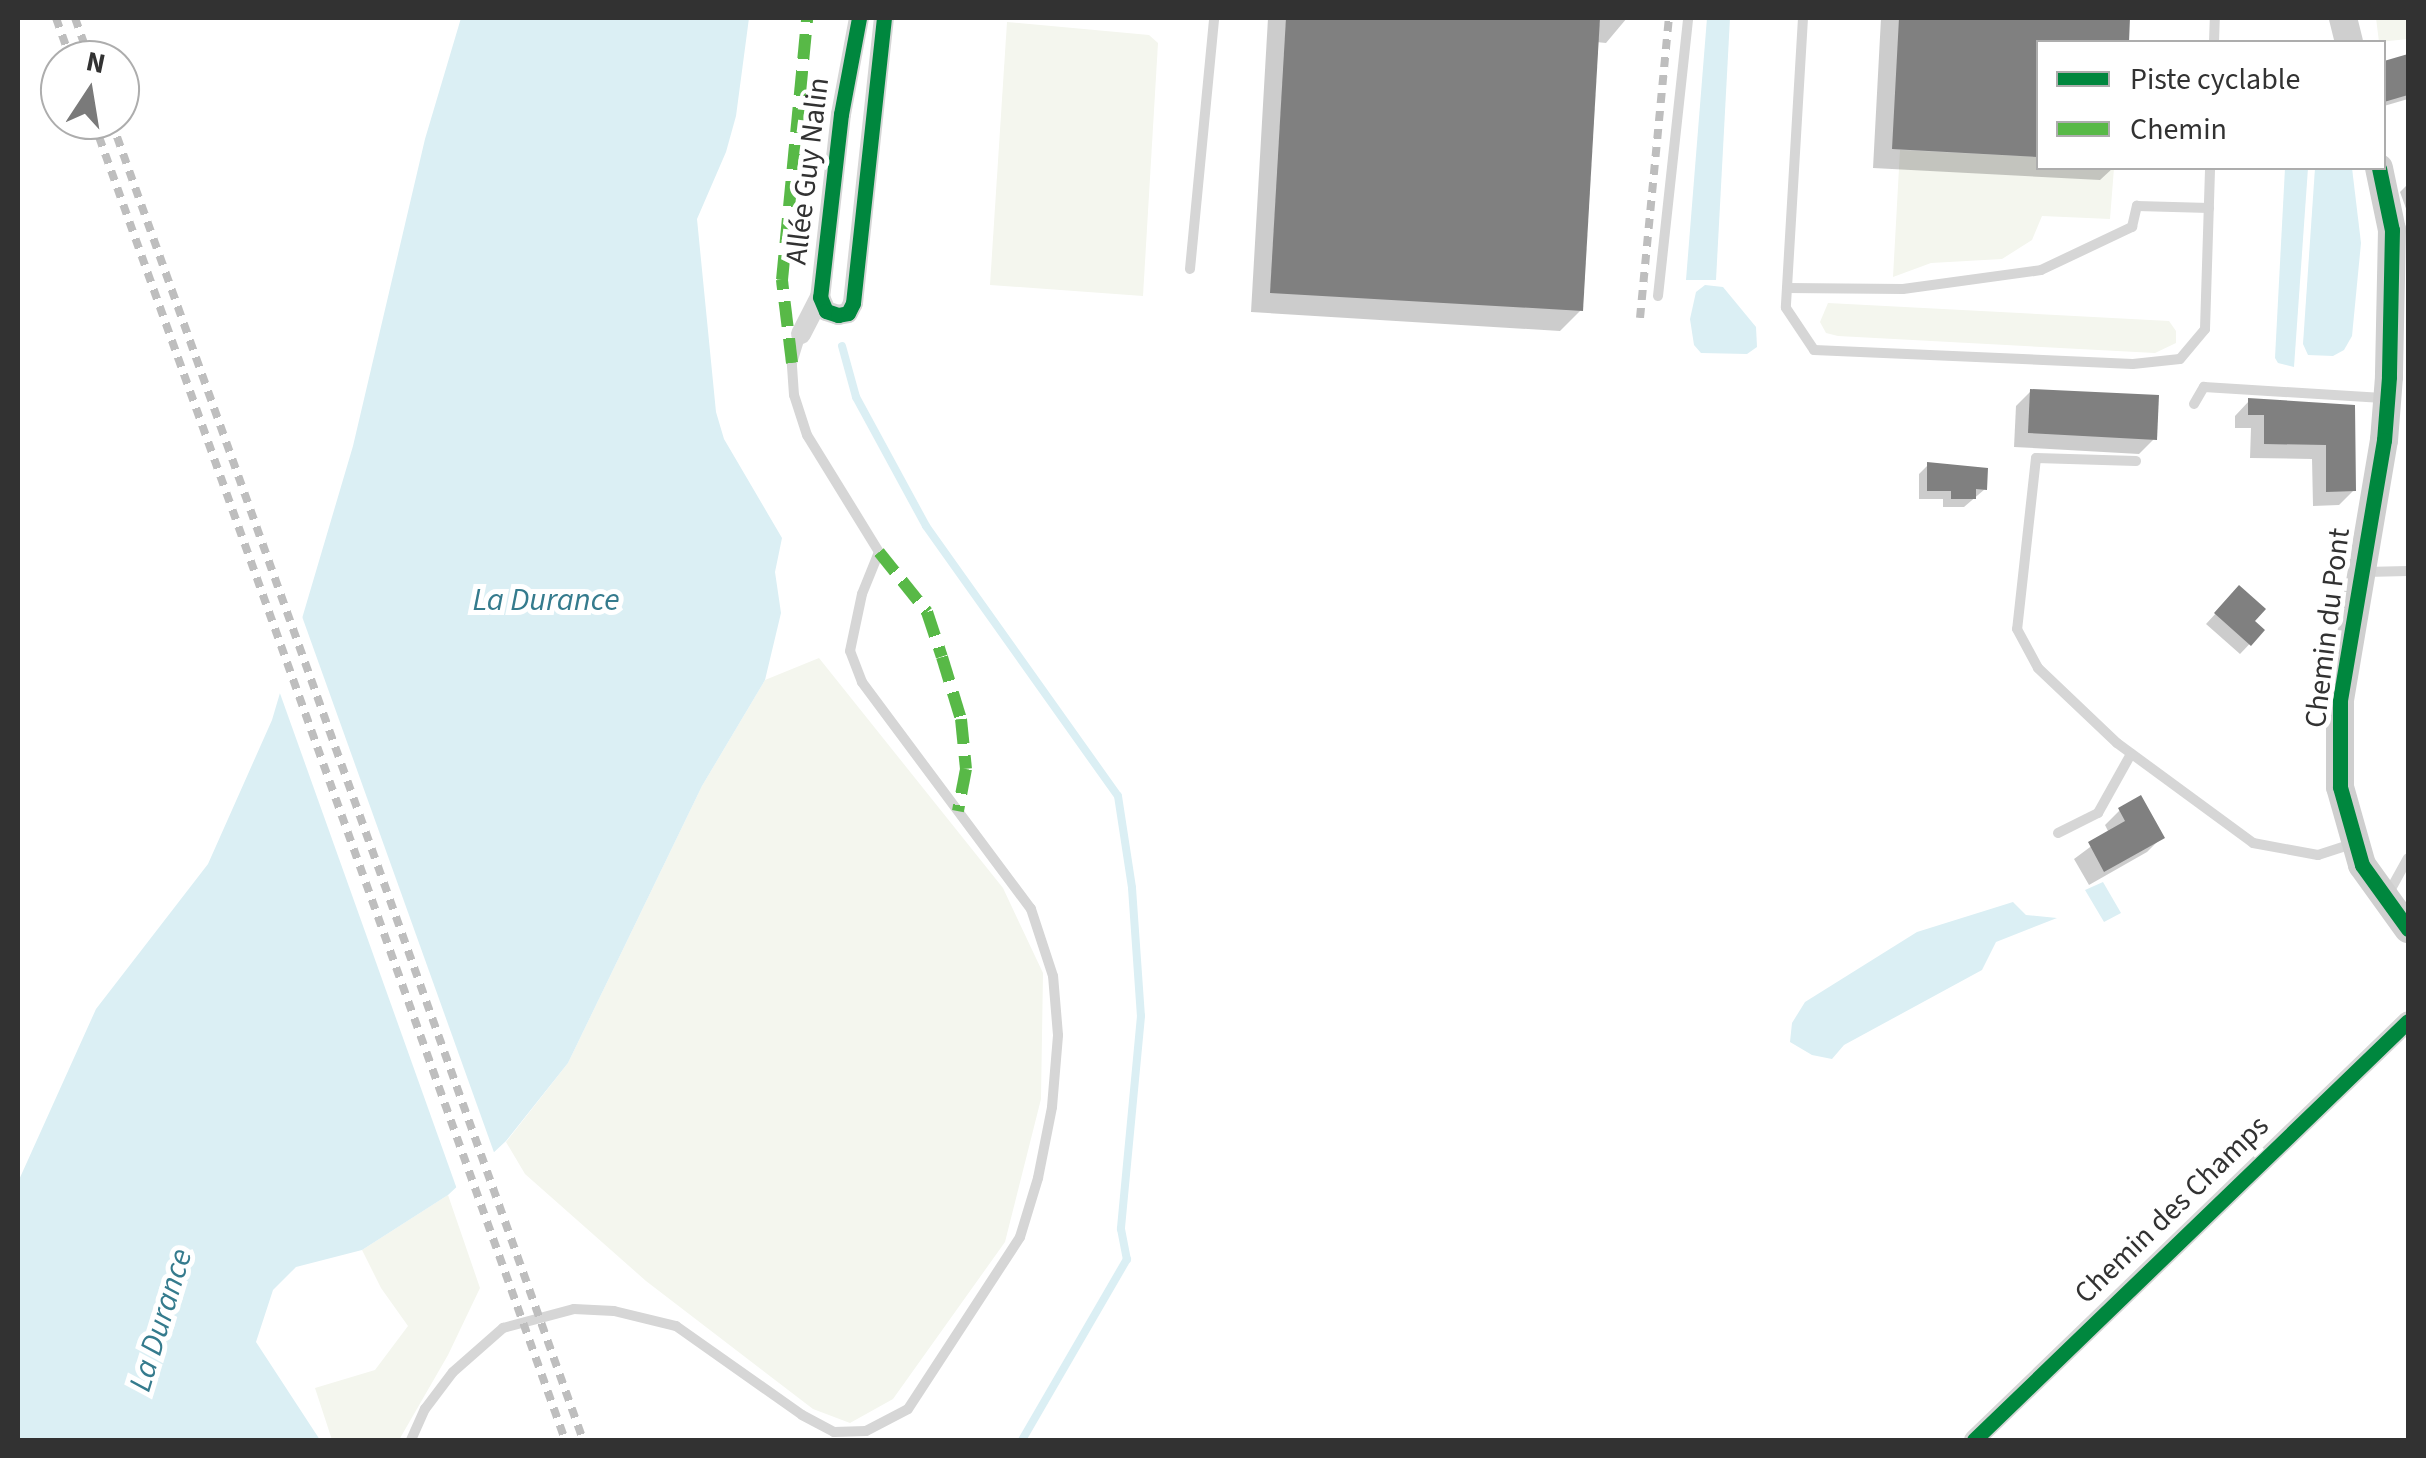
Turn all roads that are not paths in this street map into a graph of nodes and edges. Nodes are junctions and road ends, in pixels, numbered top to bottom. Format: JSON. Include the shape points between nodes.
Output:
{"nodes":[{"id":1,"x":859,"y":18,"type":"edge"},
{"id":2,"x":884,"y":18,"type":"edge"},
{"id":3,"x":1214,"y":18,"type":"edge"},
{"id":4,"x":1688,"y":18,"type":"edge"},
{"id":5,"x":1803,"y":18,"type":"edge"},
{"id":6,"x":2210,"y":170,"type":"edge"},
{"id":7,"x":2379,"y":170,"type":"edge"},
{"id":8,"x":2209,"y":208,"type":"junction"},
{"id":9,"x":1190,"y":269,"type":"dead end"},
{"id":10,"x":1787,"y":288,"type":"junction"},
{"id":11,"x":1658,"y":296,"type":"dead end"},
{"id":12,"x":820,"y":297,"type":"junction"},
{"id":13,"x":801,"y":334,"type":"joint"},
{"id":14,"x":2395,"y":383,"type":"edge"},
{"id":15,"x":2194,"y":404,"type":"dead end"},
{"id":16,"x":2136,"y":461,"type":"dead end"},
{"id":17,"x":2408,"y":571,"type":"edge"},
{"id":18,"x":2359,"y":572,"type":"junction"},
{"id":19,"x":2132,"y":754,"type":"junction"},
{"id":20,"x":2058,"y":833,"type":"dead end"},
{"id":21,"x":2356,"y":842,"type":"junction"},
{"id":22,"x":2408,"y":858,"type":"edge"},
{"id":23,"x":2386,"y":899,"type":"junction"},
{"id":24,"x":2408,"y":929,"type":"edge"},
{"id":25,"x":2408,"y":1021,"type":"edge"},
{"id":26,"x":410,"y":1440,"type":"edge"},
{"id":27,"x":1974,"y":1440,"type":"edge"}],
"edges":[{"from":1,"to":12,"type":"street","name":"Allée Guy Nalin","via":[[840,114]]},
{"from":2,"to":12,"type":"street","name":"Allée Guy Nalin","via":[[852,304],[838,315]]},
{"from":3,"to":9,"type":"lane"},
{"from":4,"to":11,"type":"lane"},
{"from":5,"to":10,"type":"lane"},
{"from":6,"to":8,"type":"lane"},
{"from":7,"to":14,"type":"street","name":"Chemin du Pont","via":[[2392,230]]},
{"from":8,"to":10,"type":"lane","via":[[2137,206],[2132,227],[2041,270],[1903,288]]},
{"from":8,"to":10,"type":"lane","via":[[2205,329],[2180,359],[2133,364],[1814,350],[1786,308]]},
{"from":12,"to":13,"type":"street"},
{"from":13,"to":26,"type":"lane","via":[[792,363],[807,435],[879,552],[850,651],[862,682],[1030,909],[1053,976],[1058,1034],[1052,1107],[1020,1238],[908,1408],[866,1431],[834,1432],[802,1415],[676,1326],[574,1309],[504,1328],[452,1372]]},
{"from":14,"to":15,"type":"lane","via":[[2204,387]]},
{"from":14,"to":18,"type":"street","name":"Chemin du Pont"},
{"from":16,"to":19,"type":"lane","via":[[2036,458],[2017,629],[2038,668]]},
{"from":17,"to":18,"type":"lane"},
{"from":18,"to":21,"type":"street","name":"Chemin du Pont","via":[[2340,702],[2340,787]]},
{"from":19,"to":20,"type":"lane","via":[[2098,813]]},
{"from":19,"to":21,"type":"lane","via":[[2253,843],[2318,855]]},
{"from":21,"to":23,"type":"street","name":"Chemin du Pont","via":[[2362,865]]},
{"from":22,"to":23,"type":"lane"},
{"from":23,"to":24,"type":"street","name":"Chemin du Pont"},
{"from":25,"to":27,"type":"street","name":"Chemin des Champs"}]}
